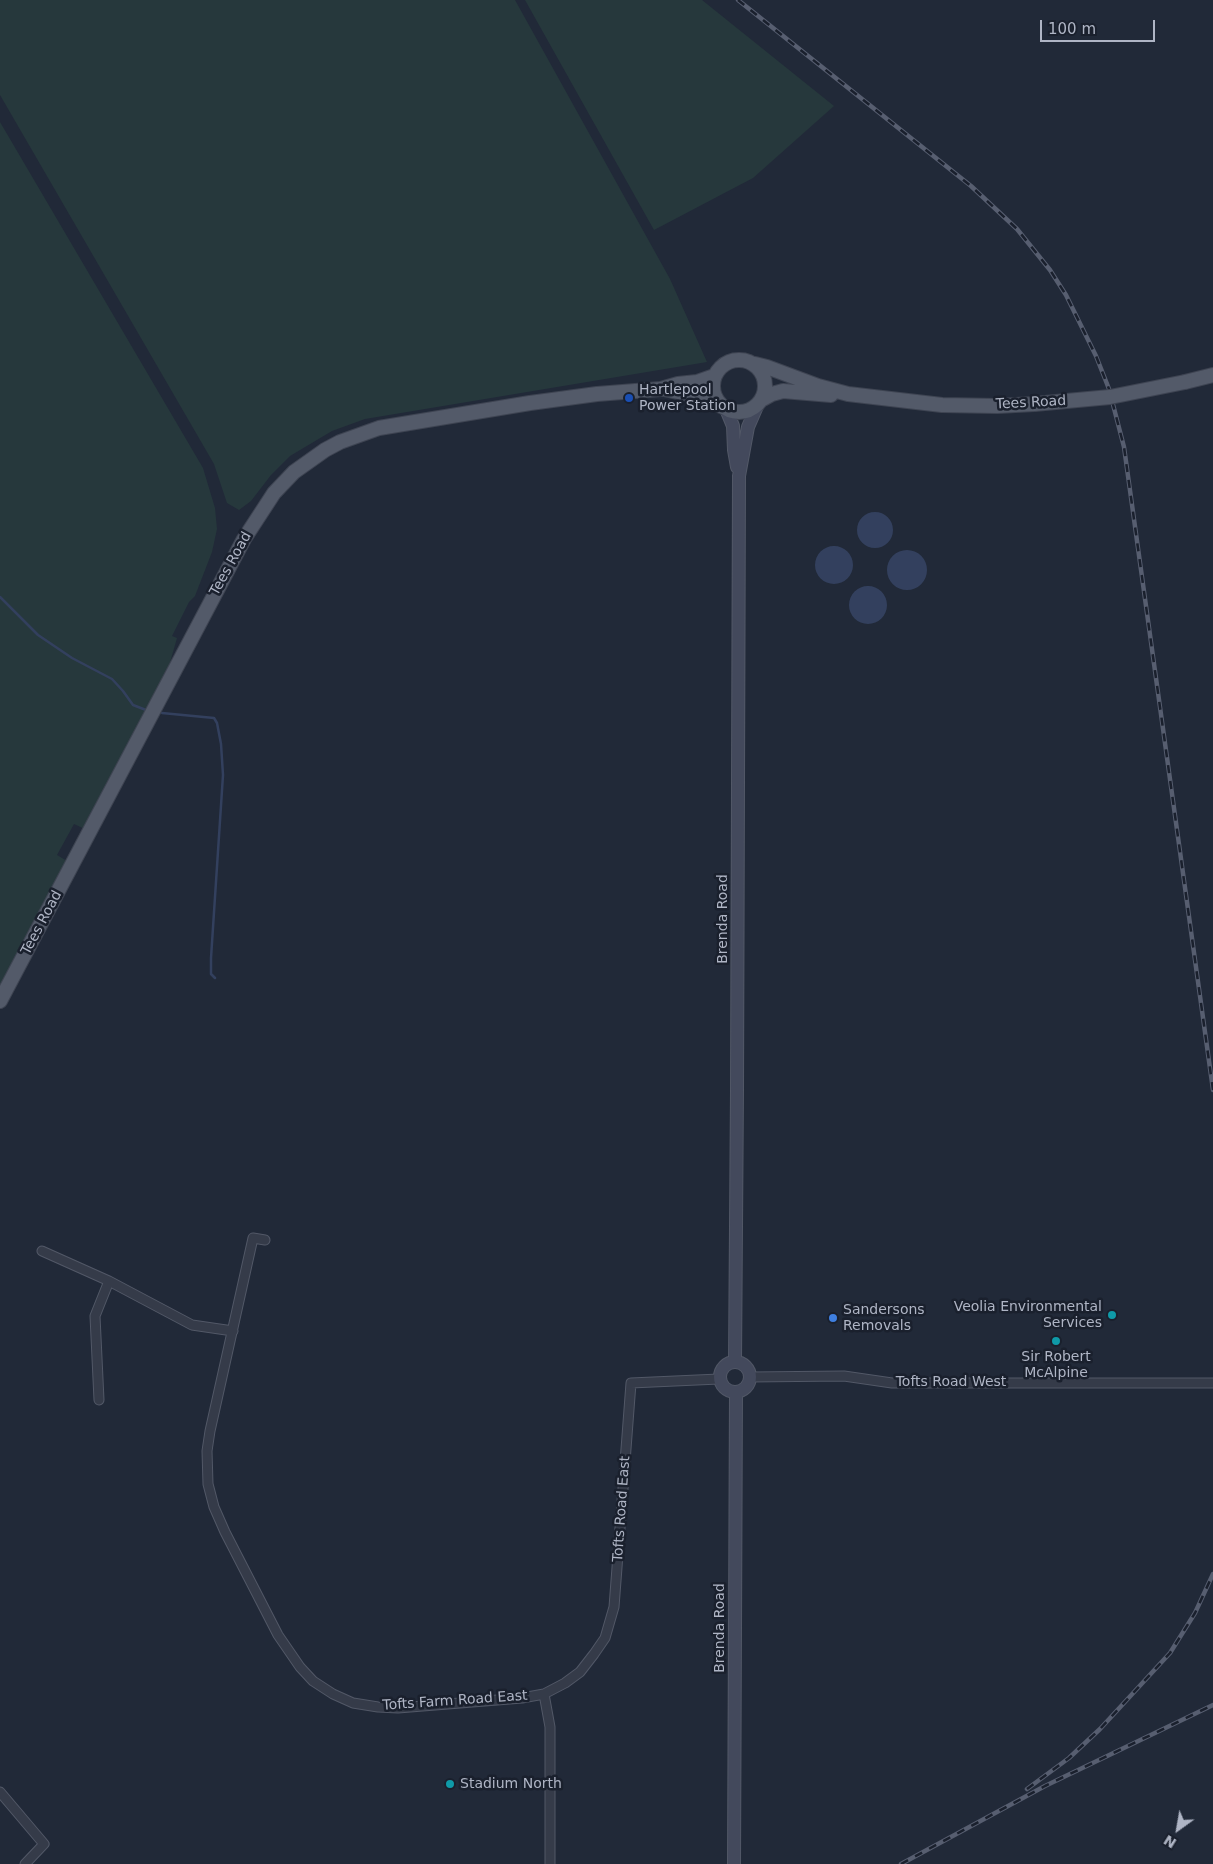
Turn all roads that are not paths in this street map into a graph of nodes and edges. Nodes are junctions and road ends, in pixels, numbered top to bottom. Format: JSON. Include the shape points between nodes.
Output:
{"nodes":[{"id":1,"x":754,"y":364,"type":"junction"},
{"id":2,"x":1213,"y":374,"type":"edge"},
{"id":3,"x":714,"y":376,"type":"junction"},
{"id":4,"x":661,"y":389,"type":"junction"},
{"id":5,"x":848,"y":394,"type":"junction"},
{"id":6,"x":761,"y":401,"type":"junction"},
{"id":7,"x":724,"y":408,"type":"junction"},
{"id":8,"x":739,"y":476,"type":"junction"},
{"id":9,"x":0,"y":1001,"type":"edge"},
{"id":10,"x":265,"y":1240,"type":"dead end"},
{"id":11,"x":42,"y":1250,"type":"dead end"},
{"id":12,"x":109,"y":1281,"type":"junction"},
{"id":13,"x":233,"y":1331,"type":"junction"},
{"id":14,"x":734,"y":1362,"type":"junction"},
{"id":15,"x":750,"y":1376,"type":"junction"},
{"id":16,"x":719,"y":1379,"type":"junction"},
{"id":17,"x":1213,"y":1383,"type":"edge"},
{"id":18,"x":736,"y":1392,"type":"junction"},
{"id":19,"x":99,"y":1400,"type":"dead end"},
{"id":20,"x":544,"y":1694,"type":"junction"},
{"id":21,"x":0,"y":1792,"type":"edge"},
{"id":22,"x":25,"y":1864,"type":"edge"},
{"id":23,"x":550,"y":1864,"type":"edge"},
{"id":24,"x":734,"y":1864,"type":"edge"}],
"edges":[{"from":1,"to":3,"type":"main road","via":[[742,360],[727,362]]},
{"from":1,"to":5,"type":"main road","name":"Tees Road"},
{"from":1,"to":6,"type":"main road","via":[[766,383]]},
{"from":2,"to":5,"type":"main road","name":"Tees Road","bridge":true,"via":[[1110,397],[1034,404],[942,404]]},
{"from":3,"to":4,"type":"main road","name":"Tees Road"},
{"from":3,"to":7,"type":"main road","via":[[715,398]]},
{"from":4,"to":7,"type":"main road","name":"Tees Road","via":[[697,396]]},
{"from":4,"to":9,"type":"main road","name":"Tees Road","via":[[596,394],[379,428],[324,450],[288,477],[262,510],[235,556]]},
{"from":5,"to":6,"type":"main road","name":"Tees Road","via":[[783,392]]},
{"from":6,"to":7,"type":"main road","via":[[749,411]]},
{"from":6,"to":8,"type":"main road","name":"Brenda Road","via":[[748,427]]},
{"from":7,"to":8,"type":"main road","name":"Brenda Road","via":[[733,426]]},
{"from":8,"to":14,"type":"main road","name":"Brenda Road"},
{"from":10,"to":13,"type":"street","name":"Tofts Farm Road East","via":[[253,1238]]},
{"from":11,"to":12,"type":"street"},
{"from":12,"to":13,"type":"street","via":[[192,1325]]},
{"from":12,"to":19,"type":"street","via":[[95,1316]]},
{"from":13,"to":20,"type":"street","name":"Tofts Farm Road East","via":[[210,1431],[208,1484],[227,1537],[278,1635],[300,1667],[333,1694],[354,1703],[378,1707],[503,1700]]},
{"from":14,"to":15,"type":"main road","via":[[747,1369]]},
{"from":14,"to":16,"type":"main road","via":[[723,1368]]},
{"from":15,"to":17,"type":"street","name":"Tofts Road West","via":[[844,1376],[892,1383]]},
{"from":15,"to":18,"type":"main road","via":[[744,1390]]},
{"from":16,"to":18,"type":"main road","via":[[722,1386]]},
{"from":16,"to":20,"type":"street","name":"Tofts Road East","via":[[631,1383],[611,1622],[605,1638],[580,1672]]},
{"from":18,"to":24,"type":"main road","name":"Brenda Road"},
{"from":20,"to":23,"type":"street","name":"Tofts Farm Road East","via":[[550,1727]]},
{"from":21,"to":22,"type":"street","via":[[44,1844]]}]}
